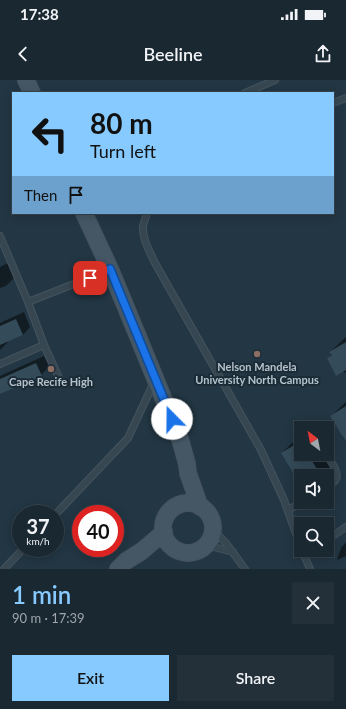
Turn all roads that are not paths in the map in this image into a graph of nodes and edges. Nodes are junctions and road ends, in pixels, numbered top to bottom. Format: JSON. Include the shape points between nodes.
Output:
{"nodes":[{"id":1,"x":274,"y":80,"type":"edge"},
{"id":2,"x":247,"y":92,"type":"edge"},
{"id":3,"x":346,"y":98,"type":"edge"},
{"id":4,"x":334,"y":103,"type":"edge"},
{"id":5,"x":84,"y":214,"type":"edge"},
{"id":6,"x":147,"y":214,"type":"edge"},
{"id":7,"x":0,"y":236,"type":"edge"},
{"id":8,"x":110,"y":269,"type":"junction"},
{"id":9,"x":28,"y":302,"type":"junction"},
{"id":10,"x":44,"y":345,"type":"junction"},
{"id":11,"x":0,"y":364,"type":"edge"},
{"id":12,"x":156,"y":379,"type":"junction"},
{"id":13,"x":60,"y":380,"type":"dead end"},
{"id":14,"x":330,"y":461,"type":"edge"},
{"id":15,"x":188,"y":473,"type":"junction"},
{"id":16,"x":334,"y":481,"type":"edge"},
{"id":17,"x":180,"y":505,"type":"junction"},
{"id":18,"x":64,"y":506,"type":"edge"},
{"id":19,"x":200,"y":506,"type":"junction"},
{"id":20,"x":294,"y":507,"type":"edge"},
{"id":21,"x":288,"y":510,"type":"junction"},
{"id":22,"x":346,"y":527,"type":"edge"},
{"id":23,"x":294,"y":528,"type":"edge"},
{"id":24,"x":213,"y":530,"type":"junction"},
{"id":25,"x":334,"y":535,"type":"edge"},
{"id":26,"x":166,"y":538,"type":"junction"},
{"id":27,"x":206,"y":545,"type":"junction"},
{"id":28,"x":233,"y":552,"type":"junction"},
{"id":29,"x":15,"y":557,"type":"edge"},
{"id":30,"x":305,"y":557,"type":"edge"},
{"id":31,"x":4,"y":569,"type":"edge"},
{"id":32,"x":118,"y":569,"type":"edge"},
{"id":33,"x":245,"y":569,"type":"edge"},
{"id":34,"x":310,"y":569,"type":"edge"}],
"edges":[{"from":1,"to":2,"type":"lane"},
{"from":3,"to":4,"type":"lane"},
{"from":5,"to":8,"type":"street"},
{"from":6,"to":21,"type":"lane","via":[[143,226],[150,252],[262,450]]},
{"from":7,"to":9,"type":"lane"},
{"from":8,"to":9,"type":"lane"},
{"from":8,"to":12,"type":"street"},
{"from":9,"to":10,"type":"lane"},
{"from":10,"to":11,"type":"lane"},
{"from":10,"to":13,"type":"lane"},
{"from":12,"to":15,"type":"street","via":[[182,443]]},
{"from":12,"to":18,"type":"lane","via":[[128,438]]},
{"from":14,"to":16,"type":"lane","via":[[337,476]]},
{"from":15,"to":17,"type":"street"},
{"from":15,"to":19,"type":"street"},
{"from":17,"to":19,"type":"street","via":[[187,503]]},
{"from":17,"to":26,"type":"street","via":[[165,518],[163,525]]},
{"from":19,"to":24,"type":"street","via":[[210,517]]},
{"from":20,"to":21,"type":"lane"},
{"from":21,"to":23,"type":"lane"},
{"from":22,"to":25,"type":"lane"},
{"from":24,"to":27,"type":"street"},
{"from":24,"to":28,"type":"lane"},
{"from":26,"to":27,"type":"street","via":[[175,549],[183,552],[191,553]]},
{"from":26,"to":32,"type":"street","via":[[126,561]]},
{"from":27,"to":28,"type":"lane"},
{"from":28,"to":33,"type":"lane"},
{"from":29,"to":31,"type":"lane"},
{"from":30,"to":34,"type":"lane"}]}
